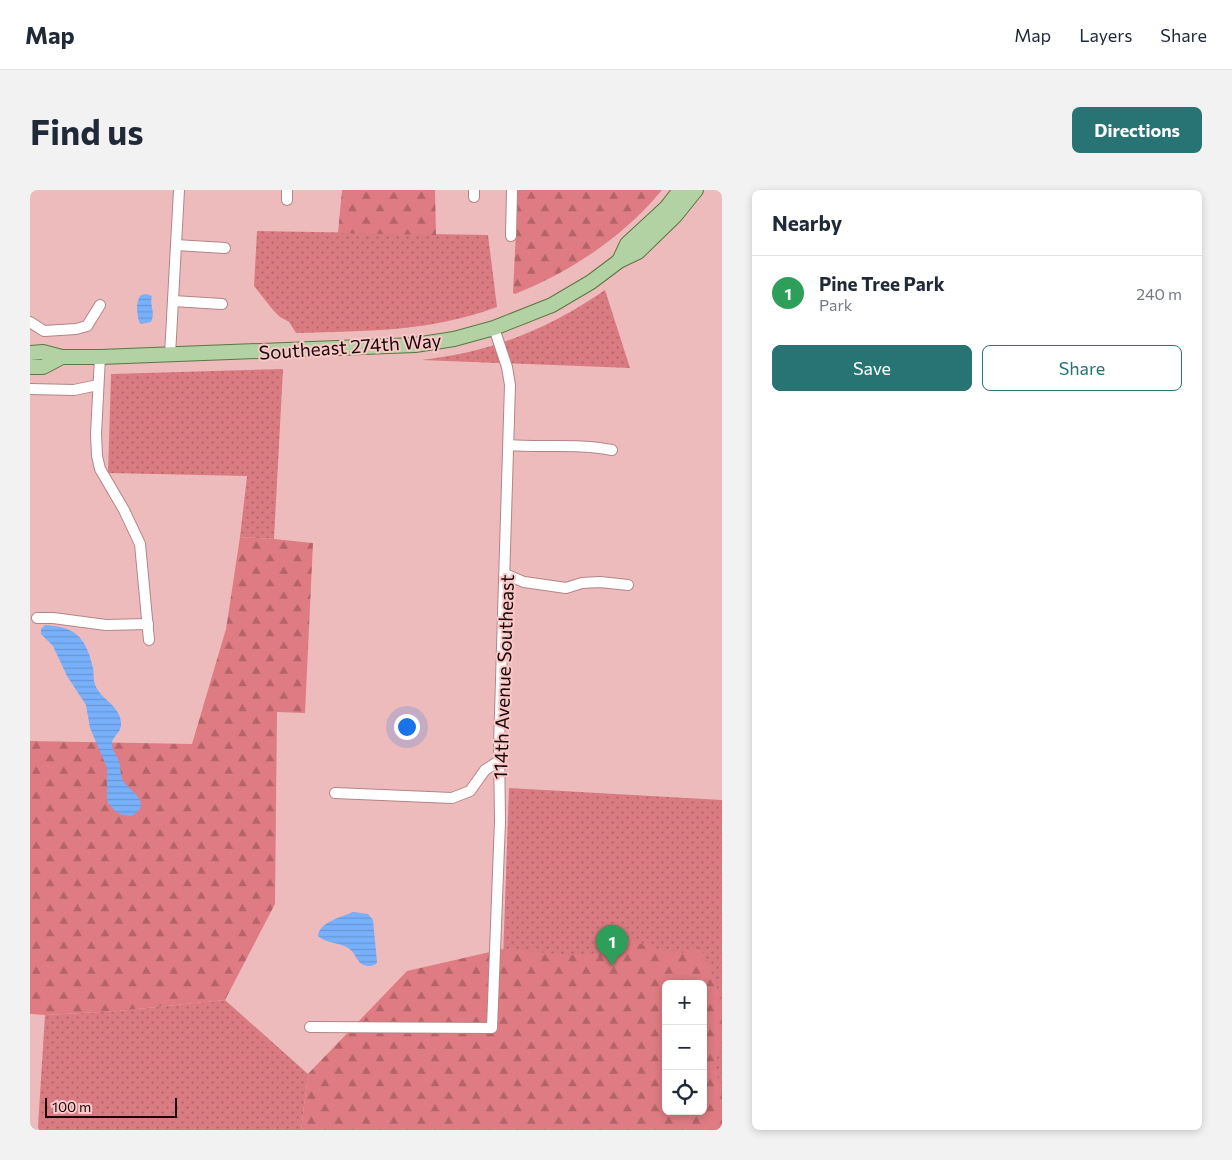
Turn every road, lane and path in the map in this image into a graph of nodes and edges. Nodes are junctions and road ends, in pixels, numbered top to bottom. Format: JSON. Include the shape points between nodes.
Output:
{"nodes":[{"id":1,"x":179,"y":190,"type":"edge"},
{"id":2,"x":512,"y":190,"type":"edge"},
{"id":3,"x":680,"y":190,"type":"edge"},
{"id":4,"x":696,"y":190,"type":"edge"},
{"id":5,"x":511,"y":236,"type":"dead end"},
{"id":6,"x":176,"y":245,"type":"junction"},
{"id":7,"x":225,"y":248,"type":"dead end"},
{"id":8,"x":619,"y":261,"type":"junction"},
{"id":9,"x":173,"y":301,"type":"junction"},
{"id":10,"x":222,"y":304,"type":"dead end"},
{"id":11,"x":100,"y":305,"type":"dead end"},
{"id":12,"x":30,"y":322,"type":"edge"},
{"id":13,"x":494,"y":328,"type":"junction"},
{"id":14,"x":30,"y":353,"type":"edge"},
{"id":15,"x":170,"y":355,"type":"junction"},
{"id":16,"x":62,"y":357,"type":"junction"},
{"id":17,"x":100,"y":357,"type":"junction"},
{"id":18,"x":30,"y":367,"type":"edge"},
{"id":19,"x":98,"y":385,"type":"junction"},
{"id":20,"x":30,"y":389,"type":"edge"},
{"id":21,"x":509,"y":445,"type":"junction"},
{"id":22,"x":612,"y":450,"type":"dead end"},
{"id":23,"x":506,"y":574,"type":"junction"},
{"id":24,"x":628,"y":585,"type":"dead end"},
{"id":25,"x":37,"y":618,"type":"dead end"},
{"id":26,"x":148,"y":624,"type":"junction"},
{"id":27,"x":149,"y":640,"type":"dead end"},
{"id":28,"x":499,"y":762,"type":"junction"},
{"id":29,"x":335,"y":793,"type":"dead end"},
{"id":30,"x":310,"y":1026,"type":"dead end"}],
"edges":[{"from":1,"to":6,"type":"street"},
{"from":2,"to":5,"type":"street"},
{"from":3,"to":8,"type":"main road","name":"Southeast 274th Way","via":[[666,208],[627,244]]},
{"from":4,"to":8,"type":"main road","name":"Southeast 274th Way","via":[[638,252]]},
{"from":6,"to":7,"type":"street"},
{"from":6,"to":9,"type":"street"},
{"from":8,"to":13,"type":"main road","name":"Southeast 274th Way","via":[[552,305]]},
{"from":9,"to":10,"type":"street"},
{"from":9,"to":15,"type":"street"},
{"from":11,"to":12,"type":"street","via":[[87,326],[76,329],[44,331]]},
{"from":13,"to":15,"type":"main road","name":"Southeast 274th Way","via":[[415,345]]},
{"from":13,"to":21,"type":"street","name":"114th Avenue Southeast","via":[[510,385]]},
{"from":14,"to":16,"type":"main road","name":"Southeast 274th Way","via":[[43,352]]},
{"from":15,"to":17,"type":"main road","name":"Southeast 274th Way"},
{"from":16,"to":17,"type":"main road","name":"Southeast 274th Way"},
{"from":16,"to":18,"type":"main road","name":"Southeast 274th Way","via":[[43,366]]},
{"from":17,"to":19,"type":"street"},
{"from":19,"to":20,"type":"street","via":[[80,390]]},
{"from":19,"to":26,"type":"street","via":[[97,456],[100,469],[140,544]]},
{"from":21,"to":22,"type":"street"},
{"from":21,"to":23,"type":"street","name":"114th Avenue Southeast"},
{"from":23,"to":24,"type":"street","via":[[524,582],[562,588],[600,582]]},
{"from":23,"to":28,"type":"street","name":"114th Avenue Southeast"},
{"from":25,"to":26,"type":"street"},
{"from":26,"to":27,"type":"street"},
{"from":28,"to":29,"type":"street","via":[[485,770],[470,791],[452,798]]},
{"from":28,"to":30,"type":"street","name":"114th Avenue Southeast","via":[[500,822],[492,1028]]}]}
